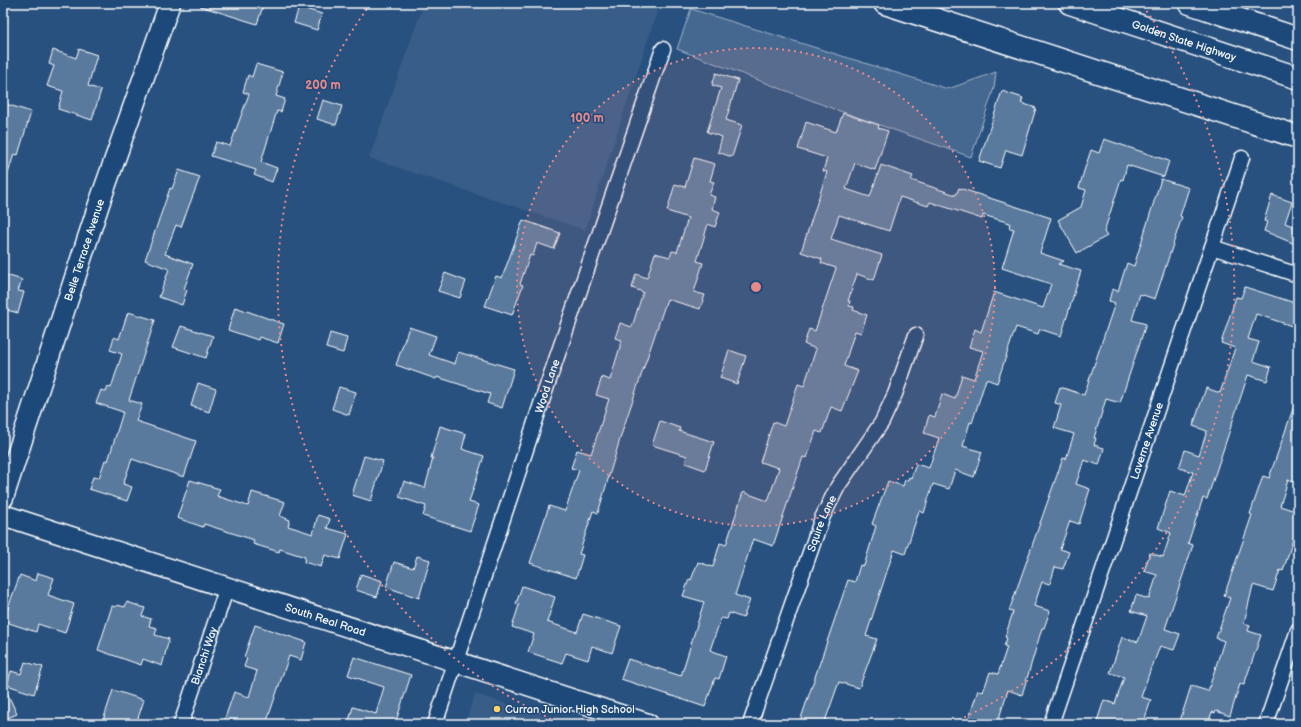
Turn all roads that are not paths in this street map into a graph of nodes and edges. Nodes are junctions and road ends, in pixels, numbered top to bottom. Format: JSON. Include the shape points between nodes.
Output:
{"nodes":[{"id":1,"x":170,"y":3,"type":"edge"},
{"id":2,"x":885,"y":3,"type":"edge"},
{"id":3,"x":1070,"y":3,"type":"edge"},
{"id":4,"x":1190,"y":3,"type":"edge"},
{"id":5,"x":1298,"y":39,"type":"edge"},
{"id":6,"x":663,"y":49,"type":"dead end"},
{"id":7,"x":1298,"y":78,"type":"edge"},
{"id":8,"x":1298,"y":137,"type":"edge"},
{"id":9,"x":1242,"y":158,"type":"dead end"},
{"id":10,"x":1212,"y":247,"type":"junction"},
{"id":11,"x":1298,"y":275,"type":"edge"},
{"id":12,"x":916,"y":335,"type":"dead end"},
{"id":13,"x":3,"y":498,"type":"edge"},
{"id":14,"x":3,"y":515,"type":"edge"},
{"id":15,"x":227,"y":588,"type":"junction"},
{"id":16,"x":1298,"y":630,"type":"edge"},
{"id":17,"x":456,"y":662,"type":"junction"},
{"id":18,"x":181,"y":724,"type":"edge"},
{"id":19,"x":435,"y":724,"type":"edge"},
{"id":20,"x":648,"y":724,"type":"edge"},
{"id":21,"x":750,"y":724,"type":"edge"},
{"id":22,"x":1051,"y":724,"type":"edge"},
{"id":23,"x":1266,"y":724,"type":"edge"}],
"edges":[{"from":1,"to":13,"type":"street","name":"Belle Terrace Avenue","via":[[99,204]]},
{"from":2,"to":8,"type":"highway"},
{"from":3,"to":7,"type":"highway","name":"Golden State Highway"},
{"from":4,"to":5,"type":"highway"},
{"from":6,"to":17,"type":"street","name":"Wood Lane"},
{"from":9,"to":10,"type":"street","name":"Laverne Avenue"},
{"from":10,"to":11,"type":"street"},
{"from":10,"to":22,"type":"street","name":"Laverne Avenue"},
{"from":12,"to":21,"type":"street","name":"Squire Lane","via":[[882,422],[838,486],[822,518]]},
{"from":14,"to":15,"type":"street","name":"South Real Road"},
{"from":15,"to":17,"type":"street","name":"South Real Road"},
{"from":15,"to":18,"type":"street","name":"Bianchi Way"},
{"from":16,"to":23,"type":"street"},
{"from":17,"to":19,"type":"street","name":"Wood Lane"},
{"from":17,"to":20,"type":"street","name":"South Real Road"}]}
